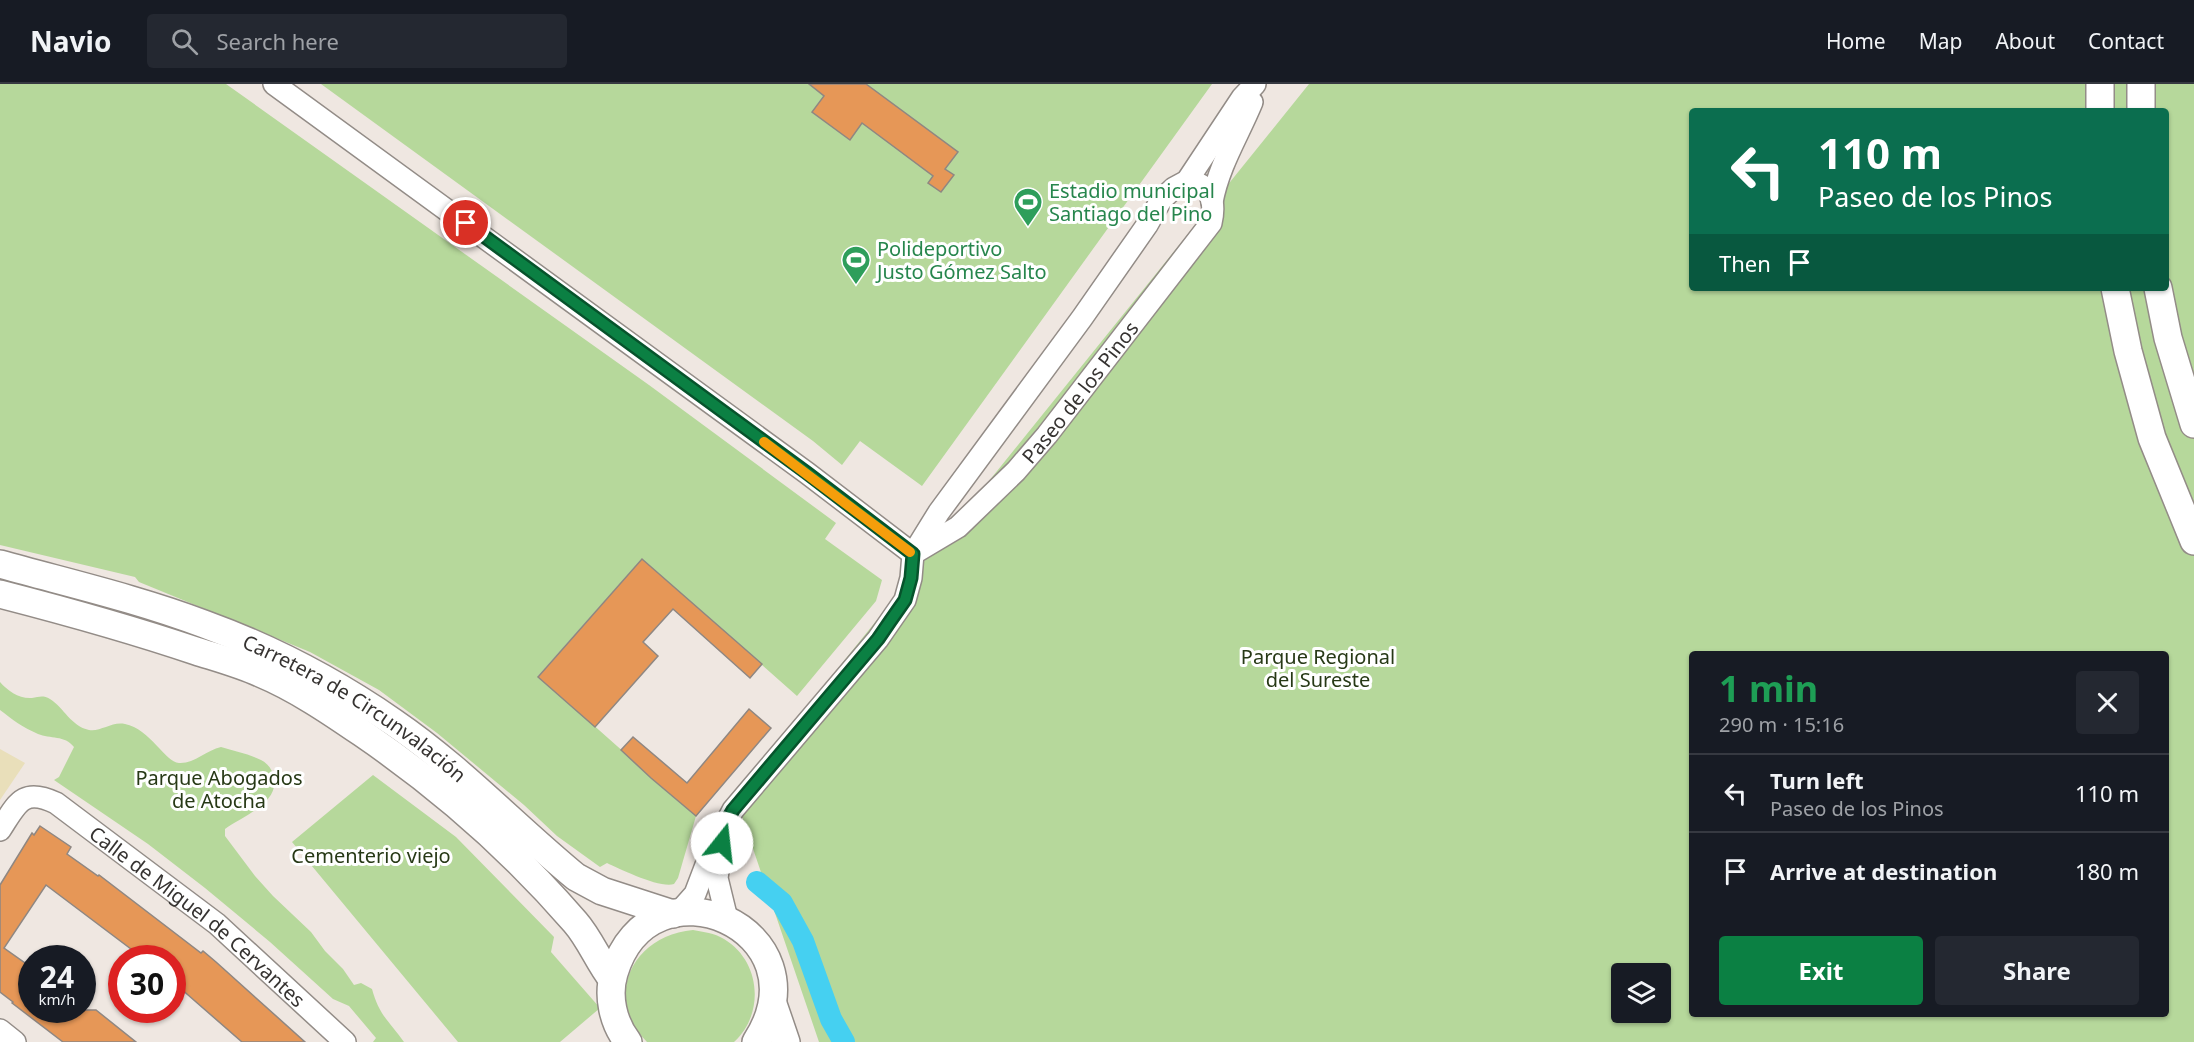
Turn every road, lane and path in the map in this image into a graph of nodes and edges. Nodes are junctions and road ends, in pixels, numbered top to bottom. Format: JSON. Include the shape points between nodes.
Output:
{"nodes":[{"id":1,"x":274,"y":84,"type":"edge"},
{"id":2,"x":1256,"y":84,"type":"edge"},
{"id":3,"x":2100,"y":84,"type":"edge"},
{"id":4,"x":2141,"y":84,"type":"edge"},
{"id":5,"x":2100,"y":108,"type":"edge"},
{"id":6,"x":2141,"y":108,"type":"edge"},
{"id":7,"x":1187,"y":181,"type":"junction"},
{"id":8,"x":1212,"y":202,"type":"junction"},
{"id":9,"x":2116,"y":291,"type":"edge"},
{"id":10,"x":2159,"y":291,"type":"edge"},
{"id":11,"x":2194,"y":424,"type":"edge"},
{"id":12,"x":2194,"y":541,"type":"edge"},
{"id":13,"x":913,"y":554,"type":"junction"},
{"id":14,"x":0,"y":564,"type":"edge"},
{"id":15,"x":0,"y":594,"type":"edge"},
{"id":16,"x":724,"y":826,"type":"junction"},
{"id":17,"x":0,"y":830,"type":"edge"},
{"id":18,"x":676,"y":913,"type":"junction"},
{"id":19,"x":727,"y":919,"type":"junction"},
{"id":20,"x":612,"y":991,"type":"junction"},
{"id":21,"x":773,"y":1004,"type":"junction"},
{"id":22,"x":0,"y":1030,"type":"edge"},
{"id":23,"x":15,"y":1042,"type":"edge"},
{"id":24,"x":345,"y":1042,"type":"edge"},
{"id":25,"x":609,"y":1042,"type":"edge"},
{"id":26,"x":628,"y":1042,"type":"edge"},
{"id":27,"x":756,"y":1042,"type":"edge"},
{"id":28,"x":786,"y":1042,"type":"edge"}],
"edges":[{"from":1,"to":13,"type":"street"},
{"from":2,"to":7,"type":"street","name":"Paseo de los Pinos","via":[[1242,98]]},
{"from":2,"to":8,"type":"street","name":"Paseo de los Pinos","via":[[1251,105],[1216,180]]},
{"from":3,"to":5,"type":"main road"},
{"from":4,"to":6,"type":"main road"},
{"from":7,"to":8,"type":"street","via":[[1206,188]]},
{"from":7,"to":13,"type":"street","name":"Paseo de los Pinos","via":[[1161,200],[1083,318],[939,512]]},
{"from":8,"to":13,"type":"street","name":"Paseo de los Pinos","via":[[1211,223],[1047,435],[958,527]]},
{"from":9,"to":12,"type":"main road","via":[[2152,438]]},
{"from":10,"to":11,"type":"main road","via":[[2168,338]]},
{"from":13,"to":16,"type":"street","name":"Paseo de los Pinos","via":[[905,600],[878,639],[733,810]]},
{"from":14,"to":18,"type":"main road","name":"Carretera de Circunvalación","via":[[204,623],[290,661],[392,721],[435,753],[576,877],[602,891]]},
{"from":15,"to":20,"type":"main road","name":"Carretera de Circunvalación","via":[[222,659],[261,673],[321,705],[412,768],[517,858],[578,924]]},
{"from":16,"to":18,"type":"street","name":"Paseo de los Pinos","via":[[695,894]]},
{"from":16,"to":19,"type":"street","name":"Paseo de los Pinos","via":[[717,878]]},
{"from":17,"to":24,"type":"street","name":"Calle de Miguel de Cervantes","via":[[18,802],[29,795],[56,803],[217,924]]},
{"from":18,"to":19,"type":"main road","via":[[695,911]]},
{"from":18,"to":20,"type":"main road","via":[[642,928],[628,943],[618,960]]},
{"from":19,"to":21,"type":"main road","via":[[748,934],[764,954],[774,986]]},
{"from":20,"to":25,"type":"street"},
{"from":20,"to":26,"type":"main road","name":"Carretera de Circunvalación","via":[[615,1020]]},
{"from":21,"to":27,"type":"main road"},
{"from":21,"to":28,"type":"main road"},
{"from":22,"to":23,"type":"street"}]}
